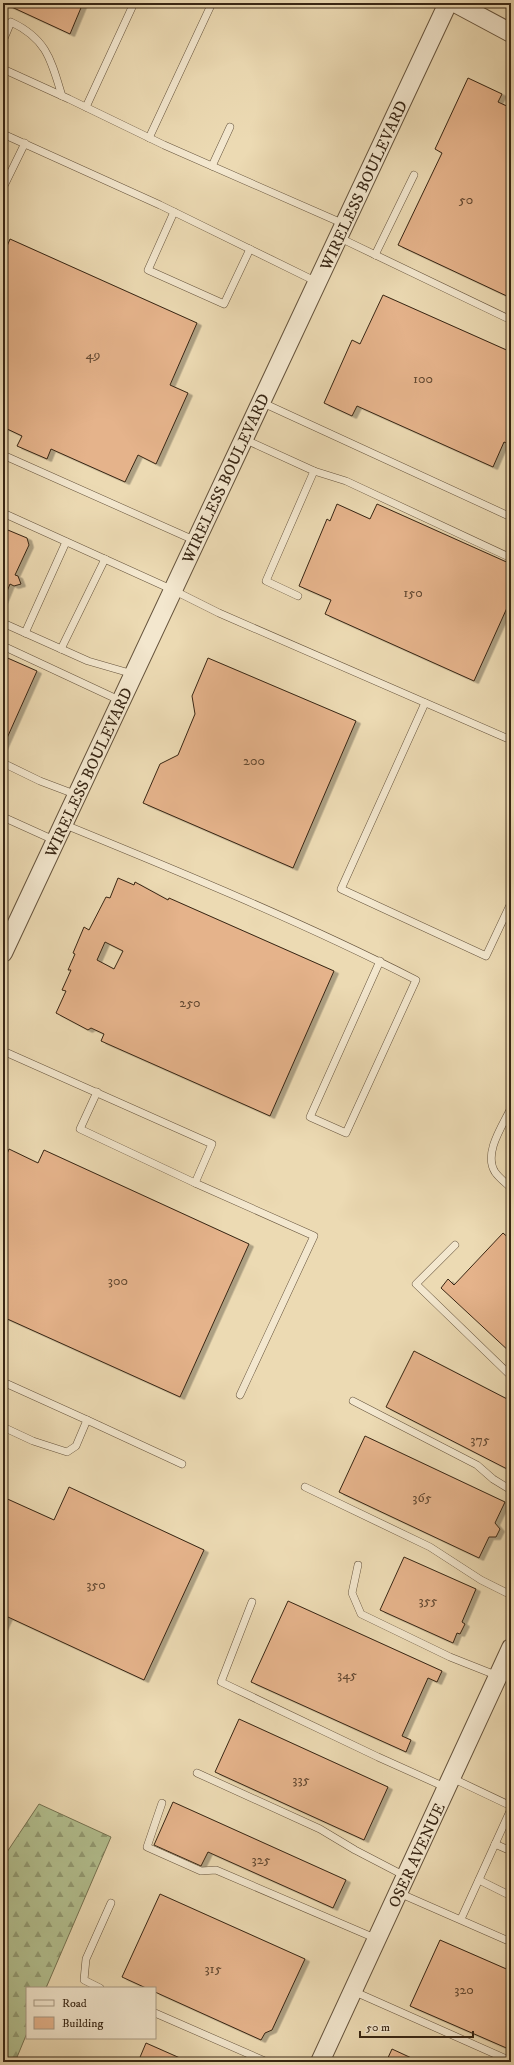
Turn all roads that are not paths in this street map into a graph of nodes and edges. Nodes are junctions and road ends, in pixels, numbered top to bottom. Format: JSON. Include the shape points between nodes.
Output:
{"nodes":[{"id":1,"x":134,"y":3,"type":"edge"},
{"id":2,"x":212,"y":3,"type":"edge"},
{"id":3,"x":448,"y":3,"type":"edge"},
{"id":4,"x":455,"y":3,"type":"edge"},
{"id":5,"x":4,"y":19,"type":"edge"},
{"id":6,"x":11,"y":22,"type":"junction"},
{"id":7,"x":511,"y":33,"type":"edge"},
{"id":8,"x":3,"y":41,"type":"edge"},
{"id":9,"x":3,"y":69,"type":"edge"},
{"id":10,"x":62,"y":96,"type":"junction"},
{"id":11,"x":86,"y":107,"type":"junction"},
{"id":12,"x":230,"y":127,"type":"dead end"},
{"id":13,"x":3,"y":134,"type":"edge"},
{"id":14,"x":149,"y":138,"type":"junction"},
{"id":15,"x":25,"y":143,"type":"junction"},
{"id":16,"x":212,"y":166,"type":"junction"},
{"id":17,"x":414,"y":175,"type":"dead end"},
{"id":18,"x":3,"y":188,"type":"edge"},
{"id":19,"x":174,"y":212,"type":"junction"},
{"id":20,"x":341,"y":231,"type":"junction"},
{"id":21,"x":250,"y":249,"type":"junction"},
{"id":22,"x":375,"y":255,"type":"junction"},
{"id":23,"x":318,"y":282,"type":"junction"},
{"id":24,"x":511,"y":320,"type":"edge"},
{"id":25,"x":261,"y":402,"type":"junction"},
{"id":26,"x":244,"y":439,"type":"junction"},
{"id":27,"x":3,"y":455,"type":"edge"},
{"id":28,"x":314,"y":471,"type":"junction"},
{"id":29,"x":3,"y":513,"type":"edge"},
{"id":30,"x":511,"y":517,"type":"edge"},
{"id":31,"x":196,"y":541,"type":"junction"},
{"id":32,"x":66,"y":542,"type":"junction"},
{"id":33,"x":511,"y":558,"type":"edge"},
{"id":34,"x":105,"y":559,"type":"junction"},
{"id":35,"x":173,"y":590,"type":"junction"},
{"id":36,"x":298,"y":596,"type":"dead end"},
{"id":37,"x":3,"y":623,"type":"edge"},
{"id":38,"x":25,"y":633,"type":"junction"},
{"id":39,"x":3,"y":646,"type":"edge"},
{"id":40,"x":61,"y":649,"type":"junction"},
{"id":41,"x":134,"y":674,"type":"junction"},
{"id":42,"x":121,"y":702,"type":"junction"},
{"id":43,"x":425,"y":703,"type":"junction"},
{"id":44,"x":511,"y":740,"type":"edge"},
{"id":45,"x":3,"y":764,"type":"edge"},
{"id":46,"x":77,"y":795,"type":"junction"},
{"id":47,"x":3,"y":817,"type":"edge"},
{"id":48,"x":63,"y":824,"type":"junction"},
{"id":49,"x":56,"y":841,"type":"junction"},
{"id":50,"x":511,"y":903,"type":"edge"},
{"id":51,"x":3,"y":953,"type":"edge"},
{"id":52,"x":380,"y":961,"type":"junction"},
{"id":53,"x":3,"y":1051,"type":"edge"},
{"id":54,"x":97,"y":1092,"type":"junction"},
{"id":55,"x":511,"y":1108,"type":"edge"},
{"id":56,"x":195,"y":1183,"type":"junction"},
{"id":57,"x":511,"y":1188,"type":"edge"},
{"id":58,"x":455,"y":1245,"type":"dead end"},
{"id":59,"x":511,"y":1376,"type":"edge"},
{"id":60,"x":3,"y":1382,"type":"edge"},
{"id":61,"x":240,"y":1395,"type":"dead end"},
{"id":62,"x":353,"y":1401,"type":"dead end"},
{"id":63,"x":87,"y":1420,"type":"junction"},
{"id":64,"x":3,"y":1427,"type":"edge"},
{"id":65,"x":182,"y":1464,"type":"dead end"},
{"id":66,"x":306,"y":1487,"type":"dead end"},
{"id":67,"x":511,"y":1490,"type":"edge"},
{"id":68,"x":358,"y":1565,"type":"dead end"},
{"id":69,"x":511,"y":1595,"type":"edge"},
{"id":70,"x":252,"y":1602,"type":"dead end"},
{"id":71,"x":511,"y":1648,"type":"edge"},
{"id":72,"x":498,"y":1676,"type":"junction"},
{"id":73,"x":197,"y":1773,"type":"dead end"},
{"id":74,"x":450,"y":1783,"type":"junction"},
{"id":75,"x":162,"y":1803,"type":"dead end"},
{"id":76,"x":511,"y":1806,"type":"edge"},
{"id":77,"x":511,"y":1809,"type":"edge"},
{"id":78,"x":495,"y":1844,"type":"junction"},
{"id":79,"x":511,"y":1851,"type":"edge"},
{"id":80,"x":407,"y":1877,"type":"junction"},
{"id":81,"x":479,"y":1880,"type":"junction"},
{"id":82,"x":399,"y":1893,"type":"junction"},
{"id":83,"x":511,"y":1896,"type":"edge"},
{"id":84,"x":111,"y":1903,"type":"dead end"},
{"id":85,"x":461,"y":1919,"type":"junction"},
{"id":86,"x":377,"y":1939,"type":"junction"},
{"id":87,"x":511,"y":1942,"type":"edge"},
{"id":88,"x":98,"y":1987,"type":"edge"},
{"id":89,"x":353,"y":1991,"type":"junction"},
{"id":90,"x":156,"y":2013,"type":"edge"},
{"id":91,"x":266,"y":2062,"type":"edge"},
{"id":92,"x":320,"y":2062,"type":"edge"},
{"id":93,"x":511,"y":2062,"type":"edge"}],
"edges":[{"from":1,"to":11,"type":"lane"},
{"from":2,"to":14,"type":"lane"},
{"from":3,"to":20,"type":"street","name":"WIRELESS BOULEVARD"},
{"from":4,"to":7,"type":"street"},
{"from":5,"to":6,"type":"lane"},
{"from":6,"to":8,"type":"lane"},
{"from":6,"to":10,"type":"lane","via":[[26,29],[41,44],[51,62]]},
{"from":9,"to":10,"type":"lane"},
{"from":10,"to":11,"type":"lane"},
{"from":11,"to":14,"type":"lane"},
{"from":12,"to":16,"type":"lane"},
{"from":13,"to":15,"type":"lane"},
{"from":14,"to":16,"type":"lane"},
{"from":15,"to":18,"type":"lane"},
{"from":15,"to":19,"type":"lane"},
{"from":16,"to":20,"type":"lane"},
{"from":17,"to":22,"type":"lane"},
{"from":19,"to":21,"type":"lane"},
{"from":19,"to":21,"type":"lane","via":[[148,270],[224,304]]},
{"from":20,"to":22,"type":"lane"},
{"from":20,"to":23,"type":"street","name":"WIRELESS BOULEVARD"},
{"from":21,"to":23,"type":"lane"},
{"from":22,"to":24,"type":"lane"},
{"from":23,"to":25,"type":"street","name":"WIRELESS BOULEVARD"},
{"from":25,"to":26,"type":"street","name":"WIRELESS BOULEVARD"},
{"from":25,"to":30,"type":"lane"},
{"from":26,"to":28,"type":"lane"},
{"from":26,"to":31,"type":"street","name":"WIRELESS BOULEVARD"},
{"from":27,"to":31,"type":"lane"},
{"from":28,"to":33,"type":"lane","via":[[346,481]]},
{"from":28,"to":36,"type":"lane","via":[[266,581]]},
{"from":29,"to":32,"type":"lane"},
{"from":31,"to":35,"type":"street","name":"WIRELESS BOULEVARD"},
{"from":32,"to":34,"type":"lane"},
{"from":32,"to":38,"type":"lane"},
{"from":34,"to":35,"type":"lane"},
{"from":34,"to":40,"type":"lane"},
{"from":35,"to":41,"type":"street","name":"WIRELESS BOULEVARD"},
{"from":35,"to":43,"type":"lane","via":[[219,613]]},
{"from":37,"to":38,"type":"lane"},
{"from":38,"to":40,"type":"lane"},
{"from":39,"to":42,"type":"lane"},
{"from":40,"to":41,"type":"lane","via":[[88,661]]},
{"from":41,"to":42,"type":"street","name":"WIRELESS BOULEVARD"},
{"from":42,"to":46,"type":"street","name":"WIRELESS BOULEVARD"},
{"from":43,"to":44,"type":"lane"},
{"from":43,"to":50,"type":"lane","via":[[341,889],[486,956]]},
{"from":45,"to":46,"type":"lane"},
{"from":46,"to":48,"type":"street","name":"WIRELESS BOULEVARD"},
{"from":47,"to":49,"type":"lane"},
{"from":48,"to":49,"type":"street","name":"WIRELESS BOULEVARD"},
{"from":48,"to":52,"type":"lane","via":[[191,876]]},
{"from":49,"to":51,"type":"street","name":"WIRELESS BOULEVARD"},
{"from":52,"to":52,"type":"lane","via":[[416,980],[346,1133],[310,1117]]},
{"from":53,"to":54,"type":"lane"},
{"from":54,"to":56,"type":"lane","via":[[80,1129]]},
{"from":54,"to":56,"type":"lane","via":[[212,1144]]},
{"from":55,"to":57,"type":"lane","via":[[494,1145],[491,1163],[495,1173]]},
{"from":56,"to":61,"type":"lane","via":[[314,1236]]},
{"from":58,"to":59,"type":"lane","via":[[416,1284]]},
{"from":60,"to":63,"type":"lane"},
{"from":62,"to":67,"type":"lane","via":[[477,1465]]},
{"from":63,"to":64,"type":"lane","via":[[76,1446],[67,1452],[33,1441]]},
{"from":63,"to":65,"type":"lane"},
{"from":66,"to":69,"type":"lane","via":[[430,1547],[481,1580]]},
{"from":68,"to":72,"type":"lane","via":[[352,1594],[361,1614],[450,1657]]},
{"from":70,"to":74,"type":"lane","via":[[221,1682],[378,1757]]},
{"from":71,"to":72,"type":"street","name":"OSER AVENUE"},
{"from":72,"to":74,"type":"street","name":"OSER AVENUE"},
{"from":73,"to":80,"type":"lane","via":[[320,1829]]},
{"from":74,"to":76,"type":"lane"},
{"from":74,"to":80,"type":"street","name":"OSER AVENUE"},
{"from":75,"to":86,"type":"lane","via":[[147,1847],[201,1871],[216,1870]]},
{"from":77,"to":78,"type":"lane"},
{"from":78,"to":79,"type":"lane"},
{"from":78,"to":81,"type":"lane"},
{"from":80,"to":82,"type":"street","name":"OSER AVENUE"},
{"from":81,"to":83,"type":"lane"},
{"from":81,"to":85,"type":"lane"},
{"from":82,"to":85,"type":"lane"},
{"from":82,"to":86,"type":"street","name":"OSER AVENUE"},
{"from":84,"to":88,"type":"lane","via":[[86,1959],[84,1980]]},
{"from":85,"to":87,"type":"lane"},
{"from":86,"to":89,"type":"street","name":"OSER AVENUE"},
{"from":89,"to":92,"type":"street","name":"OSER AVENUE"},
{"from":89,"to":93,"type":"lane"},
{"from":90,"to":91,"type":"lane"}]}
